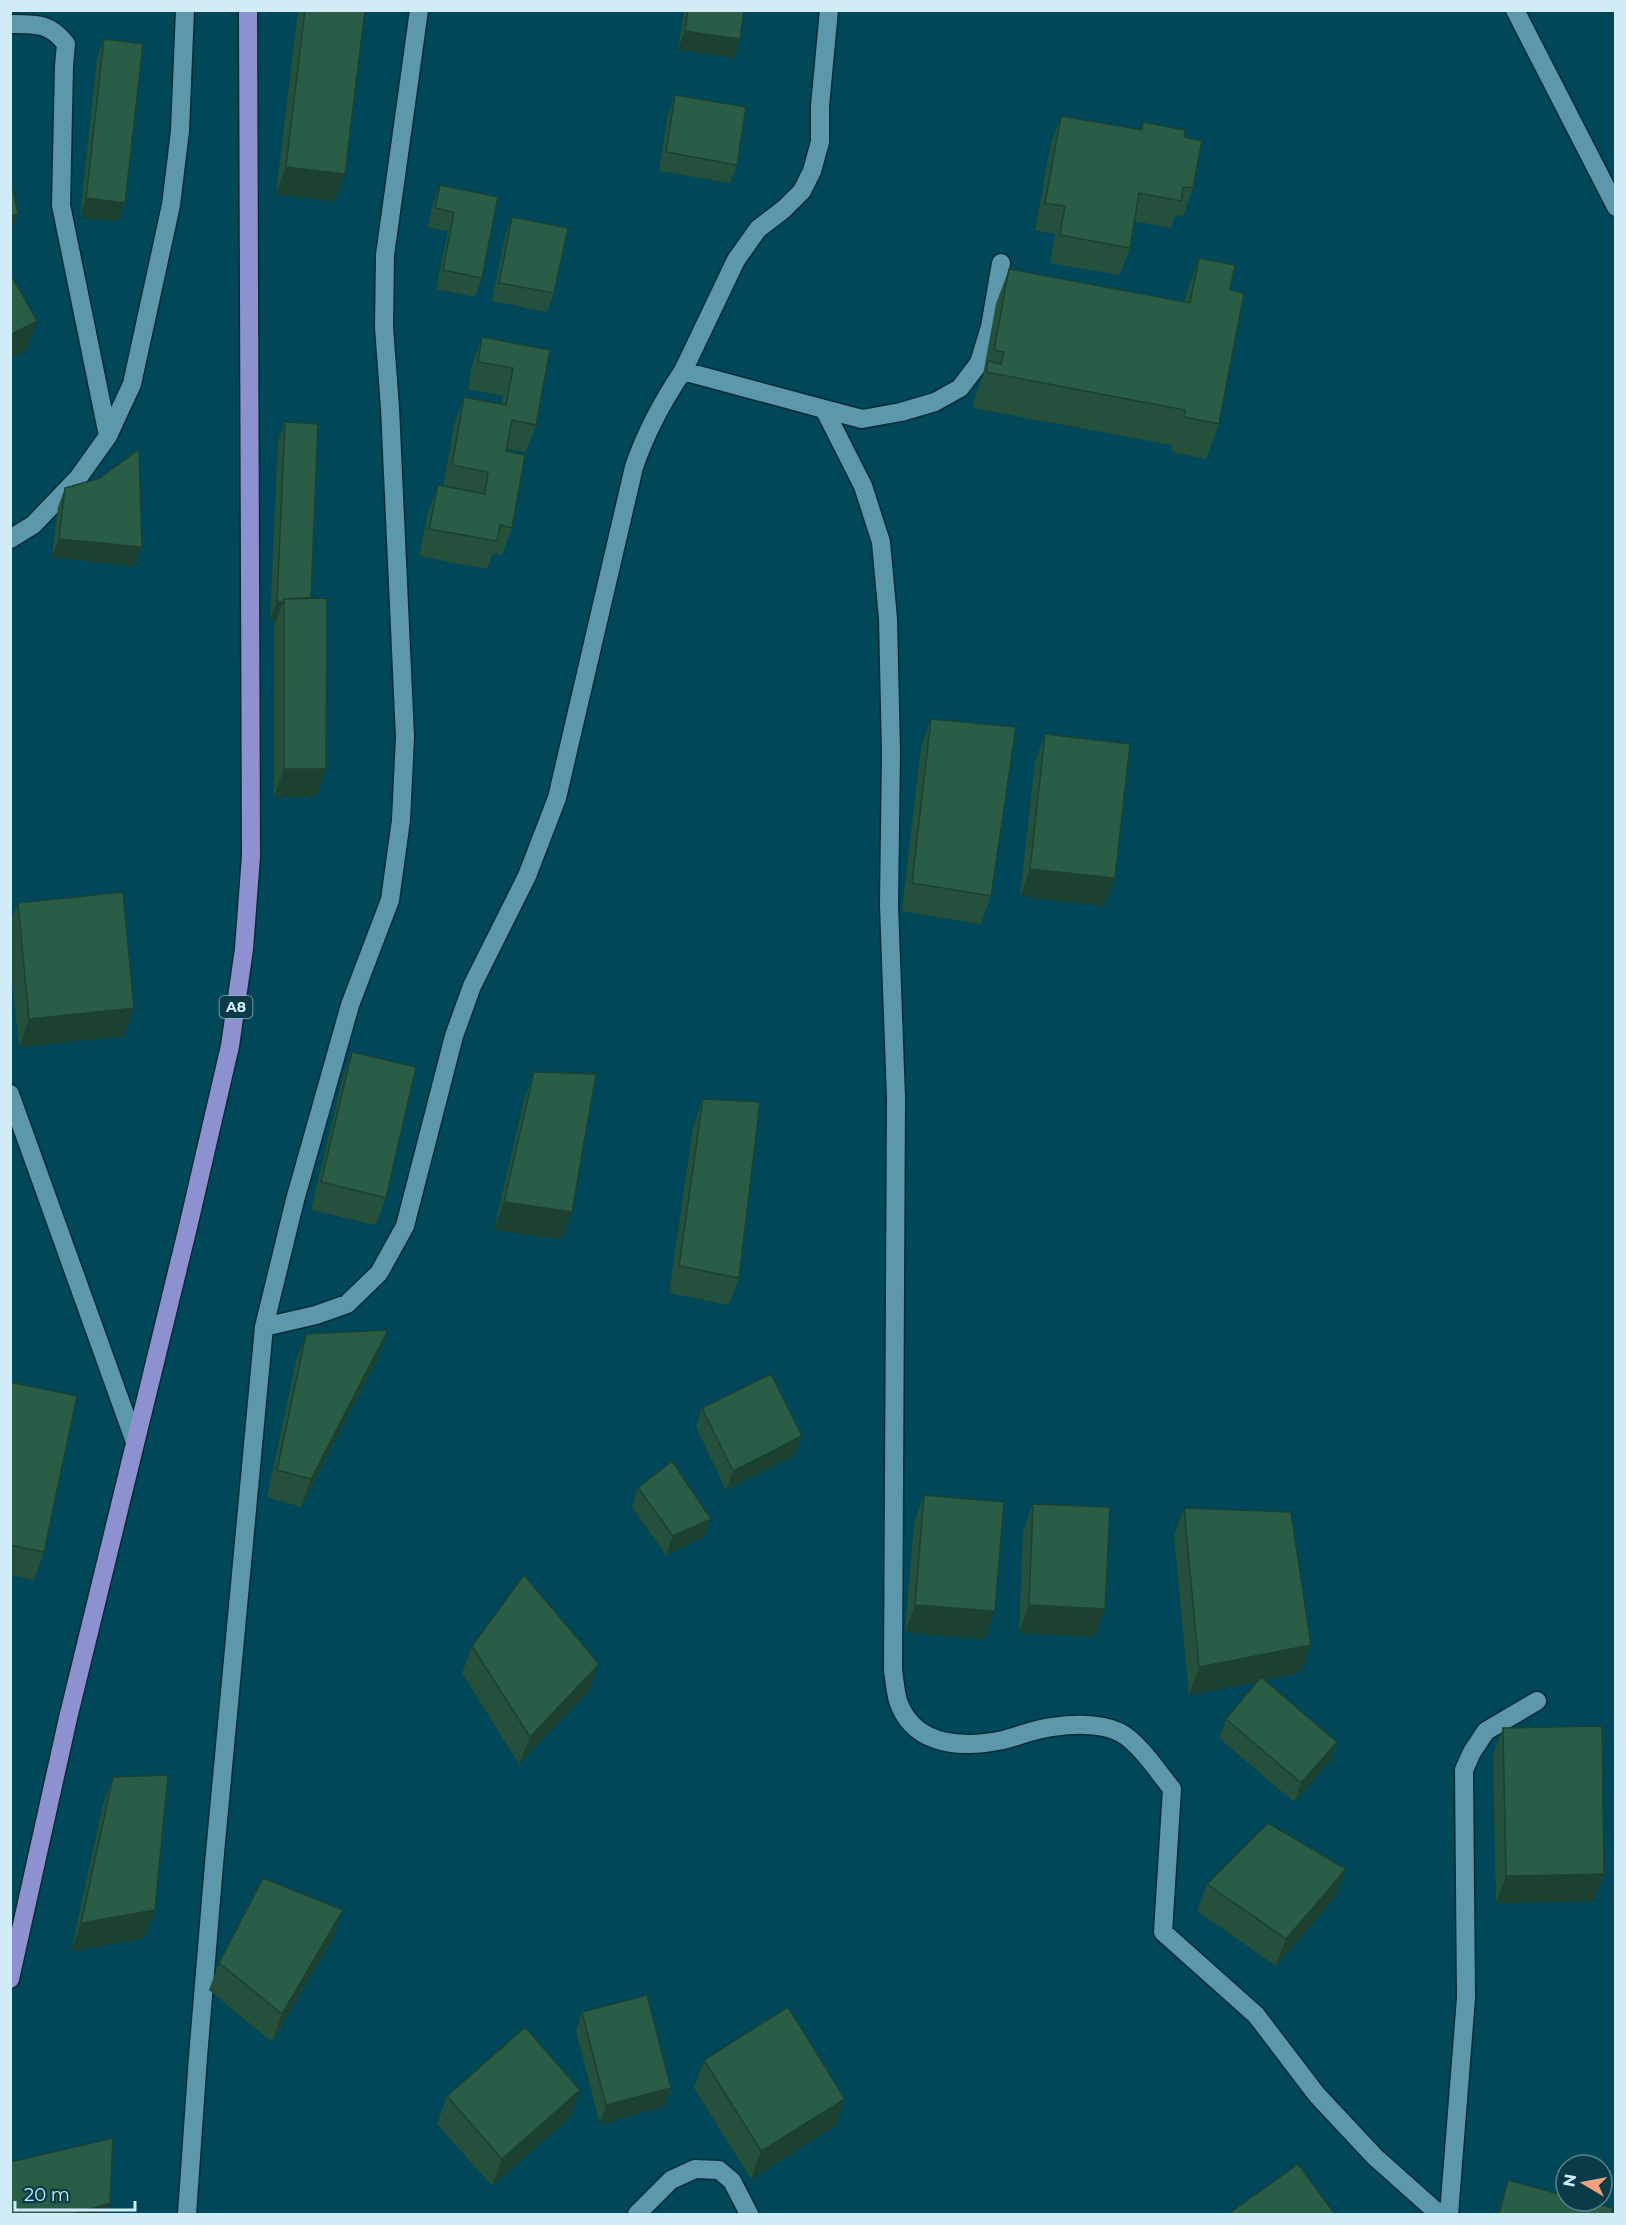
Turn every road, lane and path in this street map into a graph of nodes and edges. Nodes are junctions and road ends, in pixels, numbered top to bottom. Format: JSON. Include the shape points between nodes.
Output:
{"nodes":[{"id":1,"x":185,"y":10,"type":"edge"},
{"id":2,"x":248,"y":10,"type":"edge"},
{"id":3,"x":419,"y":10,"type":"edge"},
{"id":4,"x":829,"y":10,"type":"edge"},
{"id":5,"x":1515,"y":10,"type":"edge"},
{"id":6,"x":10,"y":24,"type":"edge"},
{"id":7,"x":1616,"y":207,"type":"edge"},
{"id":8,"x":1001,"y":263,"type":"dead end"},
{"id":9,"x":683,"y":371,"type":"junction"},
{"id":10,"x":824,"y":409,"type":"junction"},
{"id":11,"x":108,"y":436,"type":"junction"},
{"id":12,"x":10,"y":538,"type":"edge"},
{"id":13,"x":10,"y":1094,"type":"edge"},
{"id":14,"x":264,"y":1327,"type":"junction"},
{"id":15,"x":135,"y":1442,"type":"junction"},
{"id":16,"x":1537,"y":1701,"type":"dead end"},
{"id":17,"x":10,"y":1979,"type":"edge"},
{"id":18,"x":188,"y":2214,"type":"edge"},
{"id":19,"x":637,"y":2214,"type":"edge"},
{"id":20,"x":749,"y":2214,"type":"edge"},
{"id":21,"x":1439,"y":2214,"type":"edge"},
{"id":22,"x":1449,"y":2214,"type":"edge"}],
"edges":[{"from":1,"to":11,"type":"street","via":[[180,131],[171,205],[132,384]]},
{"from":2,"to":15,"type":"highway","number":"A8","via":[[251,856],[244,949],[231,1046]]},
{"from":3,"to":14,"type":"street","via":[[385,255],[384,327],[405,737],[401,820],[390,900],[350,1005]]},
{"from":4,"to":9,"type":"street","via":[[820,142],[812,171],[802,191],[758,229],[736,260]]},
{"from":5,"to":7,"type":"street"},
{"from":6,"to":11,"type":"street","via":[[56,31],[66,44],[61,205]]},
{"from":8,"to":10,"type":"street","via":[[980,363],[960,388],[935,402],[862,419]]},
{"from":9,"to":10,"type":"street"},
{"from":9,"to":14,"type":"street","via":[[651,423],[634,467],[557,798],[527,876],[472,986],[405,1226],[379,1273],[347,1304]]},
{"from":10,"to":21,"type":"street","via":[[863,486],[881,542],[888,619],[889,905],[896,1098],[893,1670],[899,1705],[914,1729],[936,1741],[1001,1740],[1050,1727],[1084,1724],[1120,1732],[1144,1754],[1172,1789],[1163,1932],[1256,2015],[1317,2095],[1375,2157]]},
{"from":11,"to":12,"type":"street","via":[[78,478],[33,525]]},
{"from":13,"to":15,"type":"street"},
{"from":14,"to":18,"type":"street","via":[[211,1898]]},
{"from":15,"to":17,"type":"highway","number":"A8"},
{"from":16,"to":22,"type":"street","via":[[1486,1731],[1464,1770],[1466,1998]]},
{"from":19,"to":20,"type":"street","via":[[670,2180],[695,2169],[719,2170],[732,2181]]}]}
